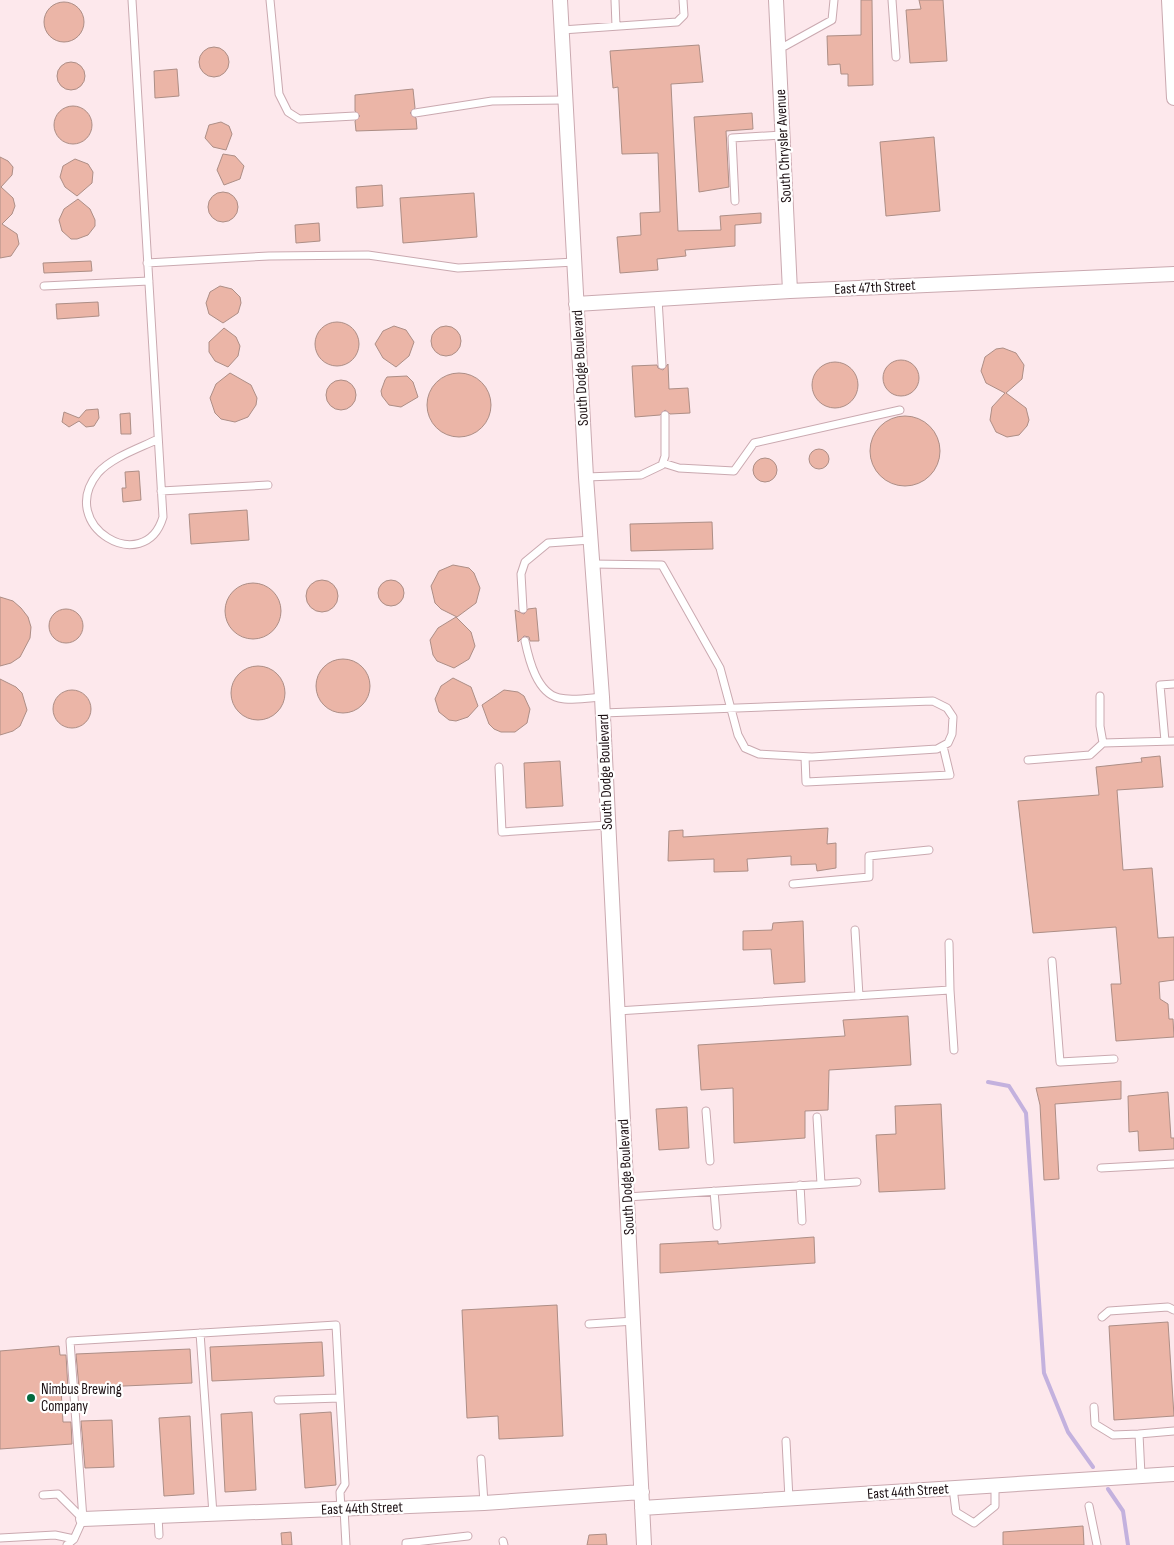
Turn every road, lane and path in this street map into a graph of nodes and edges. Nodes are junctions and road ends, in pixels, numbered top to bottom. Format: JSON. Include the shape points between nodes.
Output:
{"nodes":[{"id":1,"x":132,"y":0,"type":"edge"},
{"id":2,"x":270,"y":0,"type":"edge"},
{"id":3,"x":560,"y":0,"type":"edge"},
{"id":4,"x":615,"y":0,"type":"edge"},
{"id":5,"x":683,"y":0,"type":"edge"},
{"id":6,"x":776,"y":0,"type":"edge"},
{"id":7,"x":834,"y":0,"type":"edge"},
{"id":8,"x":892,"y":0,"type":"edge"},
{"id":9,"x":1169,"y":0,"type":"edge"},
{"id":10,"x":616,"y":26,"type":"junction"},
{"id":11,"x":562,"y":30,"type":"junction"},
{"id":12,"x":778,"y":47,"type":"junction"},
{"id":13,"x":896,"y":57,"type":"dead end"},
{"id":14,"x":1173,"y":61,"type":"edge"},
{"id":15,"x":1174,"y":98,"type":"edge"},
{"id":16,"x":564,"y":100,"type":"junction"},
{"id":17,"x":415,"y":113,"type":"dead end"},
{"id":18,"x":355,"y":116,"type":"dead end"},
{"id":19,"x":782,"y":135,"type":"junction"},
{"id":20,"x":735,"y":202,"type":"dead end"},
{"id":21,"x":575,"y":262,"type":"junction"},
{"id":22,"x":147,"y":263,"type":"junction"},
{"id":23,"x":1174,"y":274,"type":"edge"},
{"id":24,"x":149,"y":281,"type":"junction"},
{"id":25,"x":44,"y":286,"type":"dead end"},
{"id":26,"x":790,"y":291,"type":"junction"},
{"id":27,"x":658,"y":299,"type":"junction"},
{"id":28,"x":576,"y":304,"type":"junction"},
{"id":29,"x":662,"y":364,"type":"dead end"},
{"id":30,"x":900,"y":410,"type":"dead end"},
{"id":31,"x":665,"y":415,"type":"dead end"},
{"id":32,"x":158,"y":439,"type":"junction"},
{"id":33,"x":663,"y":463,"type":"junction"},
{"id":34,"x":586,"y":478,"type":"junction"},
{"id":35,"x":268,"y":485,"type":"dead end"},
{"id":36,"x":161,"y":491,"type":"junction"},
{"id":37,"x":591,"y":540,"type":"junction"},
{"id":38,"x":592,"y":564,"type":"junction"},
{"id":39,"x":523,"y":609,"type":"dead end"},
{"id":40,"x":525,"y":641,"type":"dead end"},
{"id":41,"x":1174,"y":684,"type":"edge"},
{"id":42,"x":1100,"y":696,"type":"dead end"},
{"id":43,"x":602,"y":697,"type":"junction"},
{"id":44,"x":732,"y":708,"type":"junction"},
{"id":45,"x":603,"y":713,"type":"junction"},
{"id":46,"x":1165,"y":741,"type":"junction"},
{"id":47,"x":1174,"y":741,"type":"edge"},
{"id":48,"x":1103,"y":743,"type":"junction"},
{"id":49,"x":943,"y":746,"type":"junction"},
{"id":50,"x":804,"y":757,"type":"junction"},
{"id":51,"x":1028,"y":760,"type":"dead end"},
{"id":52,"x":499,"y":768,"type":"dead end"},
{"id":53,"x":607,"y":825,"type":"junction"},
{"id":54,"x":929,"y":850,"type":"dead end"},
{"id":55,"x":793,"y":884,"type":"dead end"},
{"id":56,"x":855,"y":930,"type":"dead end"},
{"id":57,"x":949,"y":943,"type":"dead end"},
{"id":58,"x":1052,"y":961,"type":"dead end"},
{"id":59,"x":950,"y":990,"type":"junction"},
{"id":60,"x":859,"y":996,"type":"junction"},
{"id":61,"x":617,"y":1011,"type":"junction"},
{"id":62,"x":954,"y":1050,"type":"dead end"},
{"id":63,"x":1114,"y":1059,"type":"dead end"},
{"id":64,"x":706,"y":1111,"type":"dead end"},
{"id":65,"x":817,"y":1117,"type":"dead end"},
{"id":66,"x":710,"y":1160,"type":"dead end"},
{"id":67,"x":1174,"y":1164,"type":"edge"},
{"id":68,"x":1101,"y":1168,"type":"dead end"},
{"id":69,"x":857,"y":1182,"type":"dead end"},
{"id":70,"x":821,"y":1184,"type":"junction"},
{"id":71,"x":800,"y":1186,"type":"junction"},
{"id":72,"x":714,"y":1191,"type":"junction"},
{"id":73,"x":627,"y":1197,"type":"junction"},
{"id":74,"x":802,"y":1221,"type":"dead end"},
{"id":75,"x":717,"y":1226,"type":"dead end"},
{"id":76,"x":1174,"y":1310,"type":"edge"},
{"id":77,"x":1102,"y":1316,"type":"dead end"},
{"id":78,"x":634,"y":1321,"type":"junction"},
{"id":79,"x":589,"y":1324,"type":"dead end"},
{"id":80,"x":200,"y":1333,"type":"junction"},
{"id":81,"x":340,"y":1398,"type":"junction"},
{"id":82,"x":278,"y":1400,"type":"dead end"},
{"id":83,"x":1094,"y":1407,"type":"dead end"},
{"id":84,"x":1174,"y":1431,"type":"edge"},
{"id":85,"x":1139,"y":1434,"type":"junction"},
{"id":86,"x":786,"y":1441,"type":"dead end"},
{"id":87,"x":481,"y":1459,"type":"dead end"},
{"id":88,"x":1174,"y":1474,"type":"edge"},
{"id":89,"x":1141,"y":1475,"type":"junction"},
{"id":90,"x":995,"y":1486,"type":"junction"},
{"id":91,"x":953,"y":1488,"type":"junction"},
{"id":92,"x":642,"y":1492,"type":"junction"},
{"id":93,"x":43,"y":1495,"type":"dead end"},
{"id":94,"x":789,"y":1498,"type":"junction"},
{"id":95,"x":484,"y":1504,"type":"junction"},
{"id":96,"x":1089,"y":1506,"type":"dead end"},
{"id":97,"x":642,"y":1508,"type":"junction"},
{"id":98,"x":343,"y":1509,"type":"junction"},
{"id":99,"x":213,"y":1514,"type":"junction"},
{"id":100,"x":158,"y":1516,"type":"junction"},
{"id":101,"x":83,"y":1519,"type":"junction"},
{"id":102,"x":159,"y":1535,"type":"dead end"},
{"id":103,"x":468,"y":1536,"type":"dead end"},
{"id":104,"x":0,"y":1538,"type":"edge"},
{"id":105,"x":74,"y":1539,"type":"junction"},
{"id":106,"x":67,"y":1545,"type":"edge"},
{"id":107,"x":346,"y":1545,"type":"edge"},
{"id":108,"x":406,"y":1545,"type":"edge"},
{"id":109,"x":644,"y":1545,"type":"edge"},
{"id":110,"x":1097,"y":1545,"type":"edge"}],
"edges":[{"from":1,"to":22,"type":"lane"},
{"from":2,"to":18,"type":"lane","via":[[279,94],[288,112],[299,119]]},
{"from":3,"to":11,"type":"street","name":"South Dodge Boulevard"},
{"from":4,"to":10,"type":"lane"},
{"from":5,"to":10,"type":"lane","via":[[684,15],[677,22]]},
{"from":6,"to":12,"type":"street","name":"South Chrysler Avenue"},
{"from":7,"to":12,"type":"lane","via":[[832,20],[786,46]]},
{"from":8,"to":13,"type":"lane"},
{"from":9,"to":14,"type":"street"},
{"from":10,"to":11,"type":"lane"},
{"from":11,"to":16,"type":"street","name":"South Dodge Boulevard"},
{"from":12,"to":19,"type":"street","name":"South Chrysler Avenue"},
{"from":14,"to":15,"type":"street"},
{"from":16,"to":17,"type":"lane","via":[[492,101]]},
{"from":16,"to":21,"type":"street","name":"South Dodge Boulevard"},
{"from":19,"to":20,"type":"lane","via":[[732,138]]},
{"from":19,"to":26,"type":"street","name":"South Chrysler Avenue"},
{"from":21,"to":22,"type":"lane","via":[[458,268],[368,255],[269,256]]},
{"from":21,"to":28,"type":"street","name":"South Dodge Boulevard"},
{"from":22,"to":24,"type":"lane"},
{"from":23,"to":26,"type":"street","name":"East 47th Street"},
{"from":24,"to":25,"type":"lane"},
{"from":24,"to":32,"type":"lane"},
{"from":26,"to":27,"type":"street","name":"East 47th Street"},
{"from":27,"to":28,"type":"street","name":"East 47th Street"},
{"from":27,"to":29,"type":"lane"},
{"from":28,"to":34,"type":"street","name":"South Dodge Boulevard"},
{"from":30,"to":33,"type":"lane","via":[[754,443],[734,471],[679,468]]},
{"from":31,"to":33,"type":"lane"},
{"from":32,"to":36,"type":"lane"},
{"from":32,"to":36,"type":"lane","via":[[99,472],[86,500],[88,515],[95,528],[109,540],[129,544],[146,540],[159,528],[163,517]]},
{"from":33,"to":34,"type":"lane","via":[[641,475]]},
{"from":34,"to":37,"type":"street","name":"South Dodge Boulevard"},
{"from":35,"to":36,"type":"lane"},
{"from":37,"to":38,"type":"street","name":"South Dodge Boulevard"},
{"from":37,"to":39,"type":"lane","via":[[548,543],[525,562],[521,574]]},
{"from":38,"to":43,"type":"street","name":"South Dodge Boulevard"},
{"from":38,"to":44,"type":"lane","via":[[662,564],[720,668]]},
{"from":40,"to":43,"type":"lane","via":[[530,666],[545,690],[559,698]]},
{"from":41,"to":46,"type":"lane","via":[[1160,685]]},
{"from":42,"to":48,"type":"lane"},
{"from":43,"to":45,"type":"street","name":"South Dodge Boulevard"},
{"from":44,"to":45,"type":"lane"},
{"from":44,"to":49,"type":"lane","via":[[933,701],[948,708],[953,717],[952,734]]},
{"from":44,"to":50,"type":"lane","via":[[738,735],[745,748],[759,754]]},
{"from":45,"to":53,"type":"street","name":"South Dodge Boulevard"},
{"from":46,"to":47,"type":"lane"},
{"from":46,"to":48,"type":"lane"},
{"from":48,"to":51,"type":"lane","via":[[1090,755]]},
{"from":49,"to":50,"type":"lane","via":[[937,749]]},
{"from":49,"to":50,"type":"lane","via":[[950,776],[806,782]]},
{"from":52,"to":53,"type":"lane","via":[[502,832]]},
{"from":53,"to":61,"type":"street","name":"South Dodge Boulevard"},
{"from":54,"to":55,"type":"lane","via":[[869,856],[869,876]]},
{"from":56,"to":60,"type":"lane"},
{"from":57,"to":59,"type":"lane"},
{"from":58,"to":63,"type":"lane","via":[[1060,1062]]},
{"from":59,"to":60,"type":"lane"},
{"from":59,"to":62,"type":"lane"},
{"from":60,"to":61,"type":"lane"},
{"from":61,"to":73,"type":"street","name":"South Dodge Boulevard"},
{"from":64,"to":66,"type":"lane"},
{"from":65,"to":70,"type":"lane"},
{"from":67,"to":68,"type":"lane"},
{"from":69,"to":70,"type":"lane"},
{"from":70,"to":71,"type":"lane"},
{"from":71,"to":72,"type":"lane"},
{"from":71,"to":74,"type":"lane"},
{"from":72,"to":73,"type":"lane"},
{"from":72,"to":75,"type":"lane"},
{"from":73,"to":78,"type":"street","name":"South Dodge Boulevard"},
{"from":76,"to":77,"type":"lane","via":[[1168,1307],[1109,1311]]},
{"from":78,"to":79,"type":"lane"},
{"from":78,"to":92,"type":"street","name":"South Dodge Boulevard"},
{"from":80,"to":81,"type":"lane","via":[[336,1325]]},
{"from":80,"to":99,"type":"lane"},
{"from":80,"to":101,"type":"lane","via":[[70,1340]]},
{"from":81,"to":82,"type":"lane"},
{"from":81,"to":98,"type":"lane","via":[[345,1484],[340,1492]]},
{"from":83,"to":85,"type":"lane","via":[[1095,1424],[1114,1435]]},
{"from":84,"to":85,"type":"lane"},
{"from":85,"to":89,"type":"lane"},
{"from":86,"to":94,"type":"lane"},
{"from":87,"to":95,"type":"lane"},
{"from":88,"to":89,"type":"street","name":"East 44th Street"},
{"from":89,"to":90,"type":"street","name":"East 44th Street"},
{"from":90,"to":91,"type":"street","name":"East 44th Street"},
{"from":90,"to":91,"type":"lane","via":[[995,1506],[974,1523],[956,1512]]},
{"from":91,"to":94,"type":"street","name":"East 44th Street"},
{"from":92,"to":95,"type":"street","name":"East 44th Street"},
{"from":92,"to":97,"type":"street","name":"South Dodge Boulevard"},
{"from":93,"to":101,"type":"lane","via":[[58,1494]]},
{"from":94,"to":97,"type":"street","name":"East 44th Street"},
{"from":95,"to":98,"type":"street","name":"East 44th Street"},
{"from":96,"to":110,"type":"lane"},
{"from":97,"to":109,"type":"street","name":"South Dodge Boulevard"},
{"from":98,"to":99,"type":"street","name":"East 44th Street"},
{"from":98,"to":107,"type":"lane"},
{"from":99,"to":100,"type":"street","name":"East 44th Street"},
{"from":100,"to":101,"type":"street","name":"East 44th Street"},
{"from":100,"to":102,"type":"lane"},
{"from":101,"to":105,"type":"lane"},
{"from":103,"to":108,"type":"lane"},
{"from":104,"to":105,"type":"lane","via":[[55,1536]]},
{"from":105,"to":106,"type":"lane"}]}
